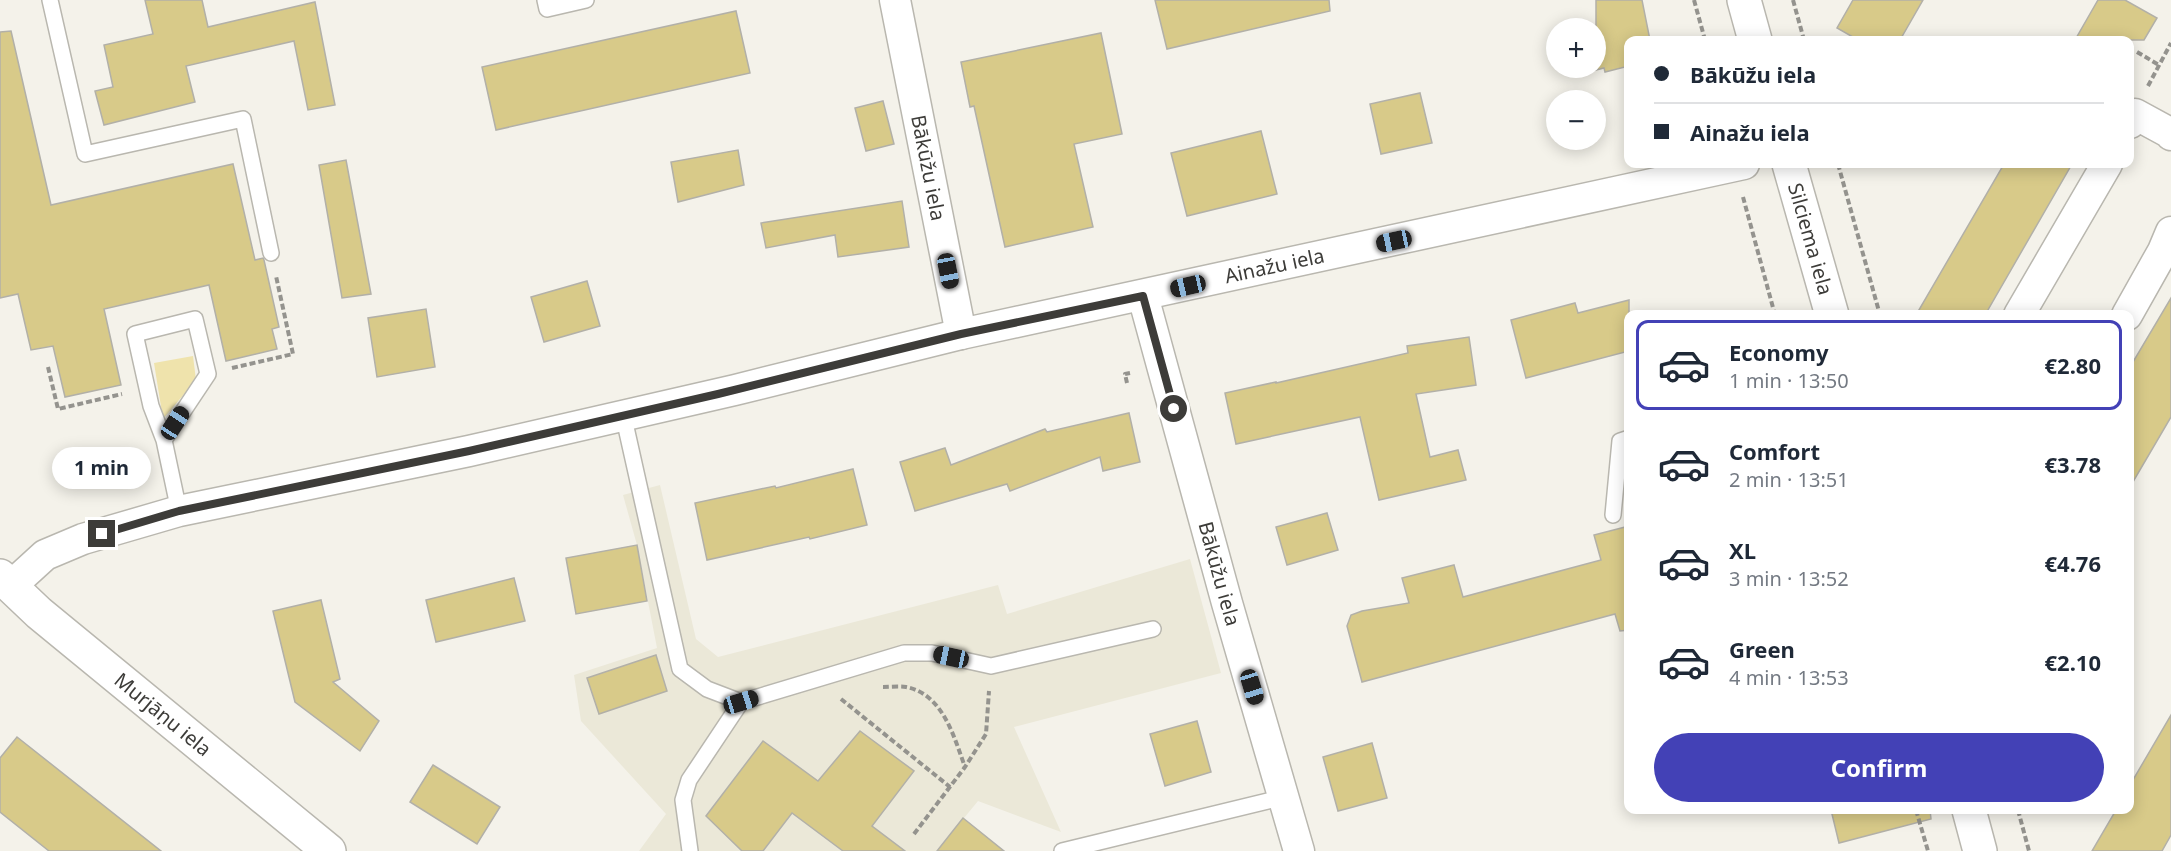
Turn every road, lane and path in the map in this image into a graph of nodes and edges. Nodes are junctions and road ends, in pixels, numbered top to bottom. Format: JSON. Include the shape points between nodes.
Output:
{"nodes":[{"id":1,"x":50,"y":0,"type":"edge"},
{"id":2,"x":545,"y":0,"type":"edge"},
{"id":3,"x":586,"y":0,"type":"edge"},
{"id":4,"x":895,"y":0,"type":"edge"},
{"id":5,"x":1694,"y":0,"type":"edge"},
{"id":6,"x":1744,"y":0,"type":"edge"},
{"id":7,"x":1793,"y":0,"type":"edge"},
{"id":8,"x":1705,"y":36,"type":"edge"},
{"id":9,"x":1754,"y":36,"type":"edge"},
{"id":10,"x":1803,"y":36,"type":"edge"},
{"id":11,"x":2171,"y":43,"type":"edge"},
{"id":12,"x":2137,"y":52,"type":"dead end"},
{"id":13,"x":2159,"y":65,"type":"junction"},
{"id":14,"x":2134,"y":117,"type":"edge"},
{"id":15,"x":2134,"y":119,"type":"edge"},
{"id":16,"x":2171,"y":135,"type":"edge"},
{"id":17,"x":1722,"y":168,"type":"edge"},
{"id":18,"x":1740,"y":168,"type":"edge"},
{"id":19,"x":1790,"y":168,"type":"edge"},
{"id":20,"x":1839,"y":168,"type":"edge"},
{"id":21,"x":2105,"y":168,"type":"edge"},
{"id":22,"x":2171,"y":232,"type":"edge"},
{"id":23,"x":271,"y":253,"type":"joint"},
{"id":24,"x":1143,"y":296,"type":"junction"},
{"id":25,"x":1774,"y":310,"type":"edge"},
{"id":26,"x":1831,"y":310,"type":"edge"},
{"id":27,"x":1879,"y":310,"type":"edge"},
{"id":28,"x":2022,"y":310,"type":"edge"},
{"id":29,"x":2130,"y":310,"type":"edge"},
{"id":30,"x":961,"y":334,"type":"junction"},
{"id":31,"x":48,"y":367,"type":"dead end"},
{"id":32,"x":208,"y":374,"type":"junction"},
{"id":33,"x":147,"y":388,"type":"junction"},
{"id":34,"x":623,"y":414,"type":"junction"},
{"id":35,"x":164,"y":440,"type":"junction"},
{"id":36,"x":1624,"y":440,"type":"edge"},
{"id":37,"x":179,"y":511,"type":"junction"},
{"id":38,"x":1613,"y":515,"type":"dead end"},
{"id":39,"x":6,"y":581,"type":"edge"},
{"id":40,"x":1153,"y":629,"type":"dead end"},
{"id":41,"x":991,"y":666,"type":"junction"},
{"id":42,"x":876,"y":687,"type":"dead end"},
{"id":43,"x":849,"y":696,"type":"dead end"},
{"id":44,"x":741,"y":702,"type":"junction"},
{"id":45,"x":965,"y":767,"type":"junction"},
{"id":46,"x":950,"y":787,"type":"junction"},
{"id":47,"x":1284,"y":796,"type":"junction"},
{"id":48,"x":1917,"y":814,"type":"edge"},
{"id":49,"x":1970,"y":814,"type":"edge"},
{"id":50,"x":2019,"y":814,"type":"edge"},
{"id":51,"x":914,"y":834,"type":"dead end"},
{"id":52,"x":329,"y":851,"type":"edge"},
{"id":53,"x":690,"y":851,"type":"edge"},
{"id":54,"x":1062,"y":851,"type":"edge"},
{"id":55,"x":1299,"y":851,"type":"edge"},
{"id":56,"x":1928,"y":851,"type":"edge"},
{"id":57,"x":1980,"y":851,"type":"edge"},
{"id":58,"x":2029,"y":851,"type":"edge"}],
"edges":[{"from":1,"to":23,"type":"lane","via":[[85,154],[243,119]]},
{"from":2,"to":3,"type":"lane","via":[[547,9]]},
{"from":4,"to":30,"type":"street","name":"Bākūžu iela"},
{"from":5,"to":8,"type":"path"},
{"from":6,"to":9,"type":"street"},
{"from":7,"to":10,"type":"path"},
{"from":11,"to":13,"type":"path"},
{"from":12,"to":13,"type":"path"},
{"from":13,"to":14,"type":"path"},
{"from":15,"to":16,"type":"street"},
{"from":17,"to":24,"type":"street","name":"Ainažu iela"},
{"from":18,"to":25,"type":"path","via":[[1743,199]]},
{"from":19,"to":26,"type":"street","name":"Silciema iela"},
{"from":20,"to":27,"type":"path"},
{"from":21,"to":28,"type":"street"},
{"from":22,"to":29,"type":"street"},
{"from":23,"to":32,"type":"path","via":[[293,354]]},
{"from":24,"to":30,"type":"street","name":"Ainažu iela"},
{"from":24,"to":47,"type":"street","name":"Bākūžu iela"},
{"from":30,"to":34,"type":"street","name":"Ainažu iela"},
{"from":31,"to":33,"type":"path","via":[[58,409]]},
{"from":32,"to":33,"type":"lane","via":[[195,319],[135,334]]},
{"from":32,"to":35,"type":"lane"},
{"from":33,"to":35,"type":"lane"},
{"from":34,"to":37,"type":"street","name":"Ainažu iela","via":[[469,451]]},
{"from":34,"to":44,"type":"lane","via":[[680,669],[707,688]]},
{"from":35,"to":37,"type":"lane"},
{"from":36,"to":38,"type":"lane","via":[[1620,441]]},
{"from":37,"to":39,"type":"street","name":"Ainažu iela","via":[[83,539],[45,555]]},
{"from":39,"to":52,"type":"street","name":"Murjāņu iela","via":[[39,613]]},
{"from":40,"to":41,"type":"lane"},
{"from":41,"to":44,"type":"lane","via":[[932,653],[904,653]]},
{"from":41,"to":45,"type":"path","via":[[986,734]]},
{"from":42,"to":45,"type":"path","via":[[906,687],[938,707]]},
{"from":43,"to":46,"type":"path","via":[[840,698]]},
{"from":44,"to":53,"type":"lane","via":[[689,780],[683,800]]},
{"from":45,"to":46,"type":"path"},
{"from":46,"to":51,"type":"path"},
{"from":47,"to":54,"type":"lane"},
{"from":47,"to":55,"type":"street","name":"Bākūžu iela"},
{"from":48,"to":56,"type":"path"},
{"from":49,"to":57,"type":"street"},
{"from":50,"to":58,"type":"path"}]}
